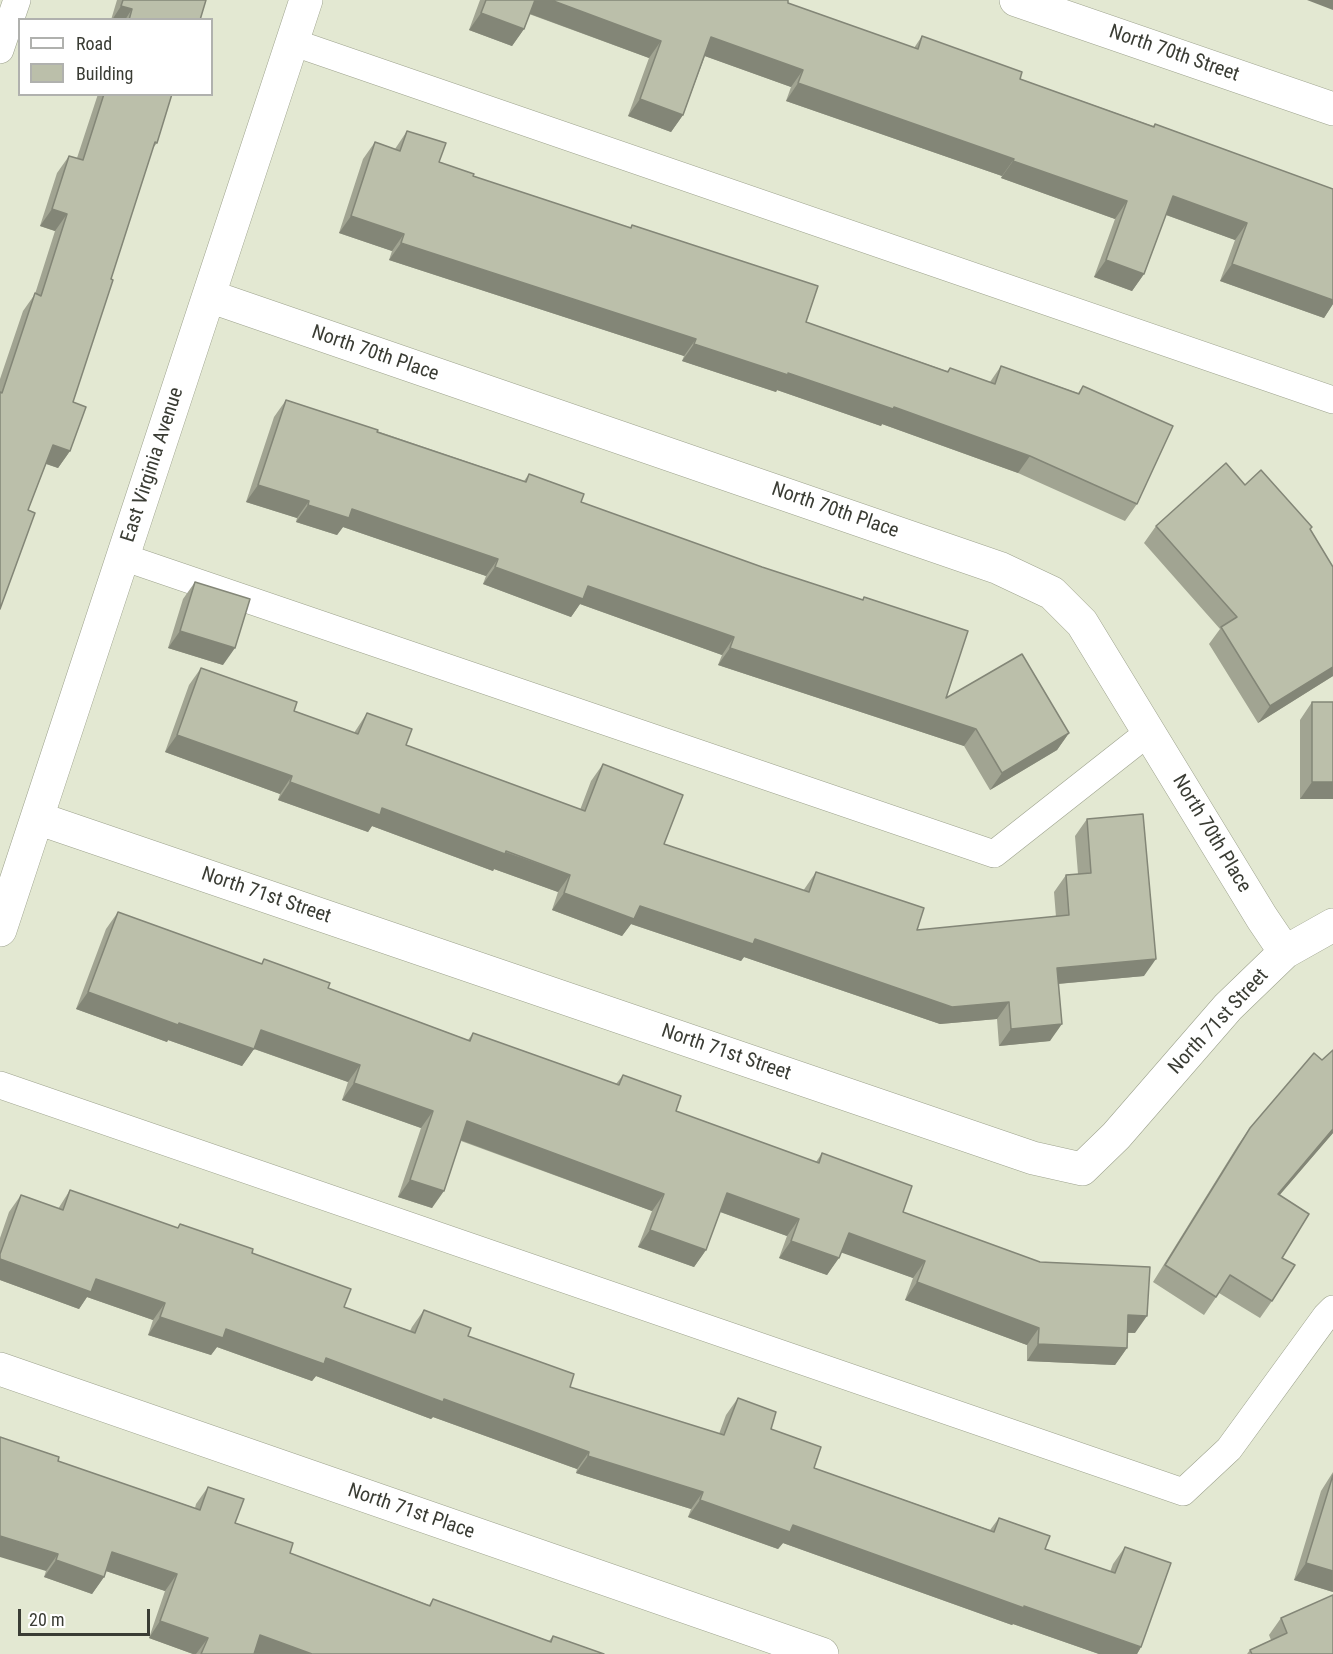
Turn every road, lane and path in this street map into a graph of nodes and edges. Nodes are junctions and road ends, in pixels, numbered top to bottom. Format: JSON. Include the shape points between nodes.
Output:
{"nodes":[{"id":1,"x":17,"y":0,"type":"edge"},
{"id":2,"x":306,"y":0,"type":"edge"},
{"id":3,"x":1016,"y":0,"type":"edge"},
{"id":4,"x":292,"y":42,"type":"junction"},
{"id":5,"x":0,"y":50,"type":"edge"},
{"id":6,"x":1333,"y":109,"type":"edge"},
{"id":7,"x":209,"y":297,"type":"junction"},
{"id":8,"x":1333,"y":400,"type":"edge"},
{"id":9,"x":123,"y":557,"type":"junction"},
{"id":10,"x":1149,"y":732,"type":"junction"},
{"id":11,"x":37,"y":818,"type":"junction"},
{"id":12,"x":1333,"y":925,"type":"edge"},
{"id":13,"x":0,"y":930,"type":"edge"},
{"id":14,"x":1286,"y":952,"type":"junction"},
{"id":15,"x":0,"y":1085,"type":"edge"},
{"id":16,"x":1333,"y":1309,"type":"edge"},
{"id":17,"x":0,"y":1369,"type":"edge"},
{"id":18,"x":822,"y":1654,"type":"edge"}],
"edges":[{"from":1,"to":5,"type":"lane"},
{"from":2,"to":4,"type":"street","name":"East Virginia Avenue"},
{"from":3,"to":6,"type":"street","name":"North 70th Street"},
{"from":4,"to":7,"type":"street","name":"East Virginia Avenue"},
{"from":4,"to":8,"type":"lane"},
{"from":7,"to":9,"type":"street","name":"East Virginia Avenue"},
{"from":7,"to":10,"type":"street","name":"North 70th Place","via":[[999,568],[1052,593],[1083,623]]},
{"from":9,"to":10,"type":"lane","via":[[994,854]]},
{"from":9,"to":11,"type":"street","name":"East Virginia Avenue"},
{"from":10,"to":14,"type":"street","name":"North 70th Place"},
{"from":11,"to":13,"type":"street","name":"East Virginia Avenue"},
{"from":11,"to":14,"type":"street","name":"North 71st Street","via":[[1022,1154],[1082,1169],[1116,1136],[1228,1007]]},
{"from":12,"to":14,"type":"street","name":"North 71st Street"},
{"from":15,"to":16,"type":"lane","via":[[1183,1492],[1229,1449]]},
{"from":17,"to":18,"type":"street","name":"North 71st Place"}]}
